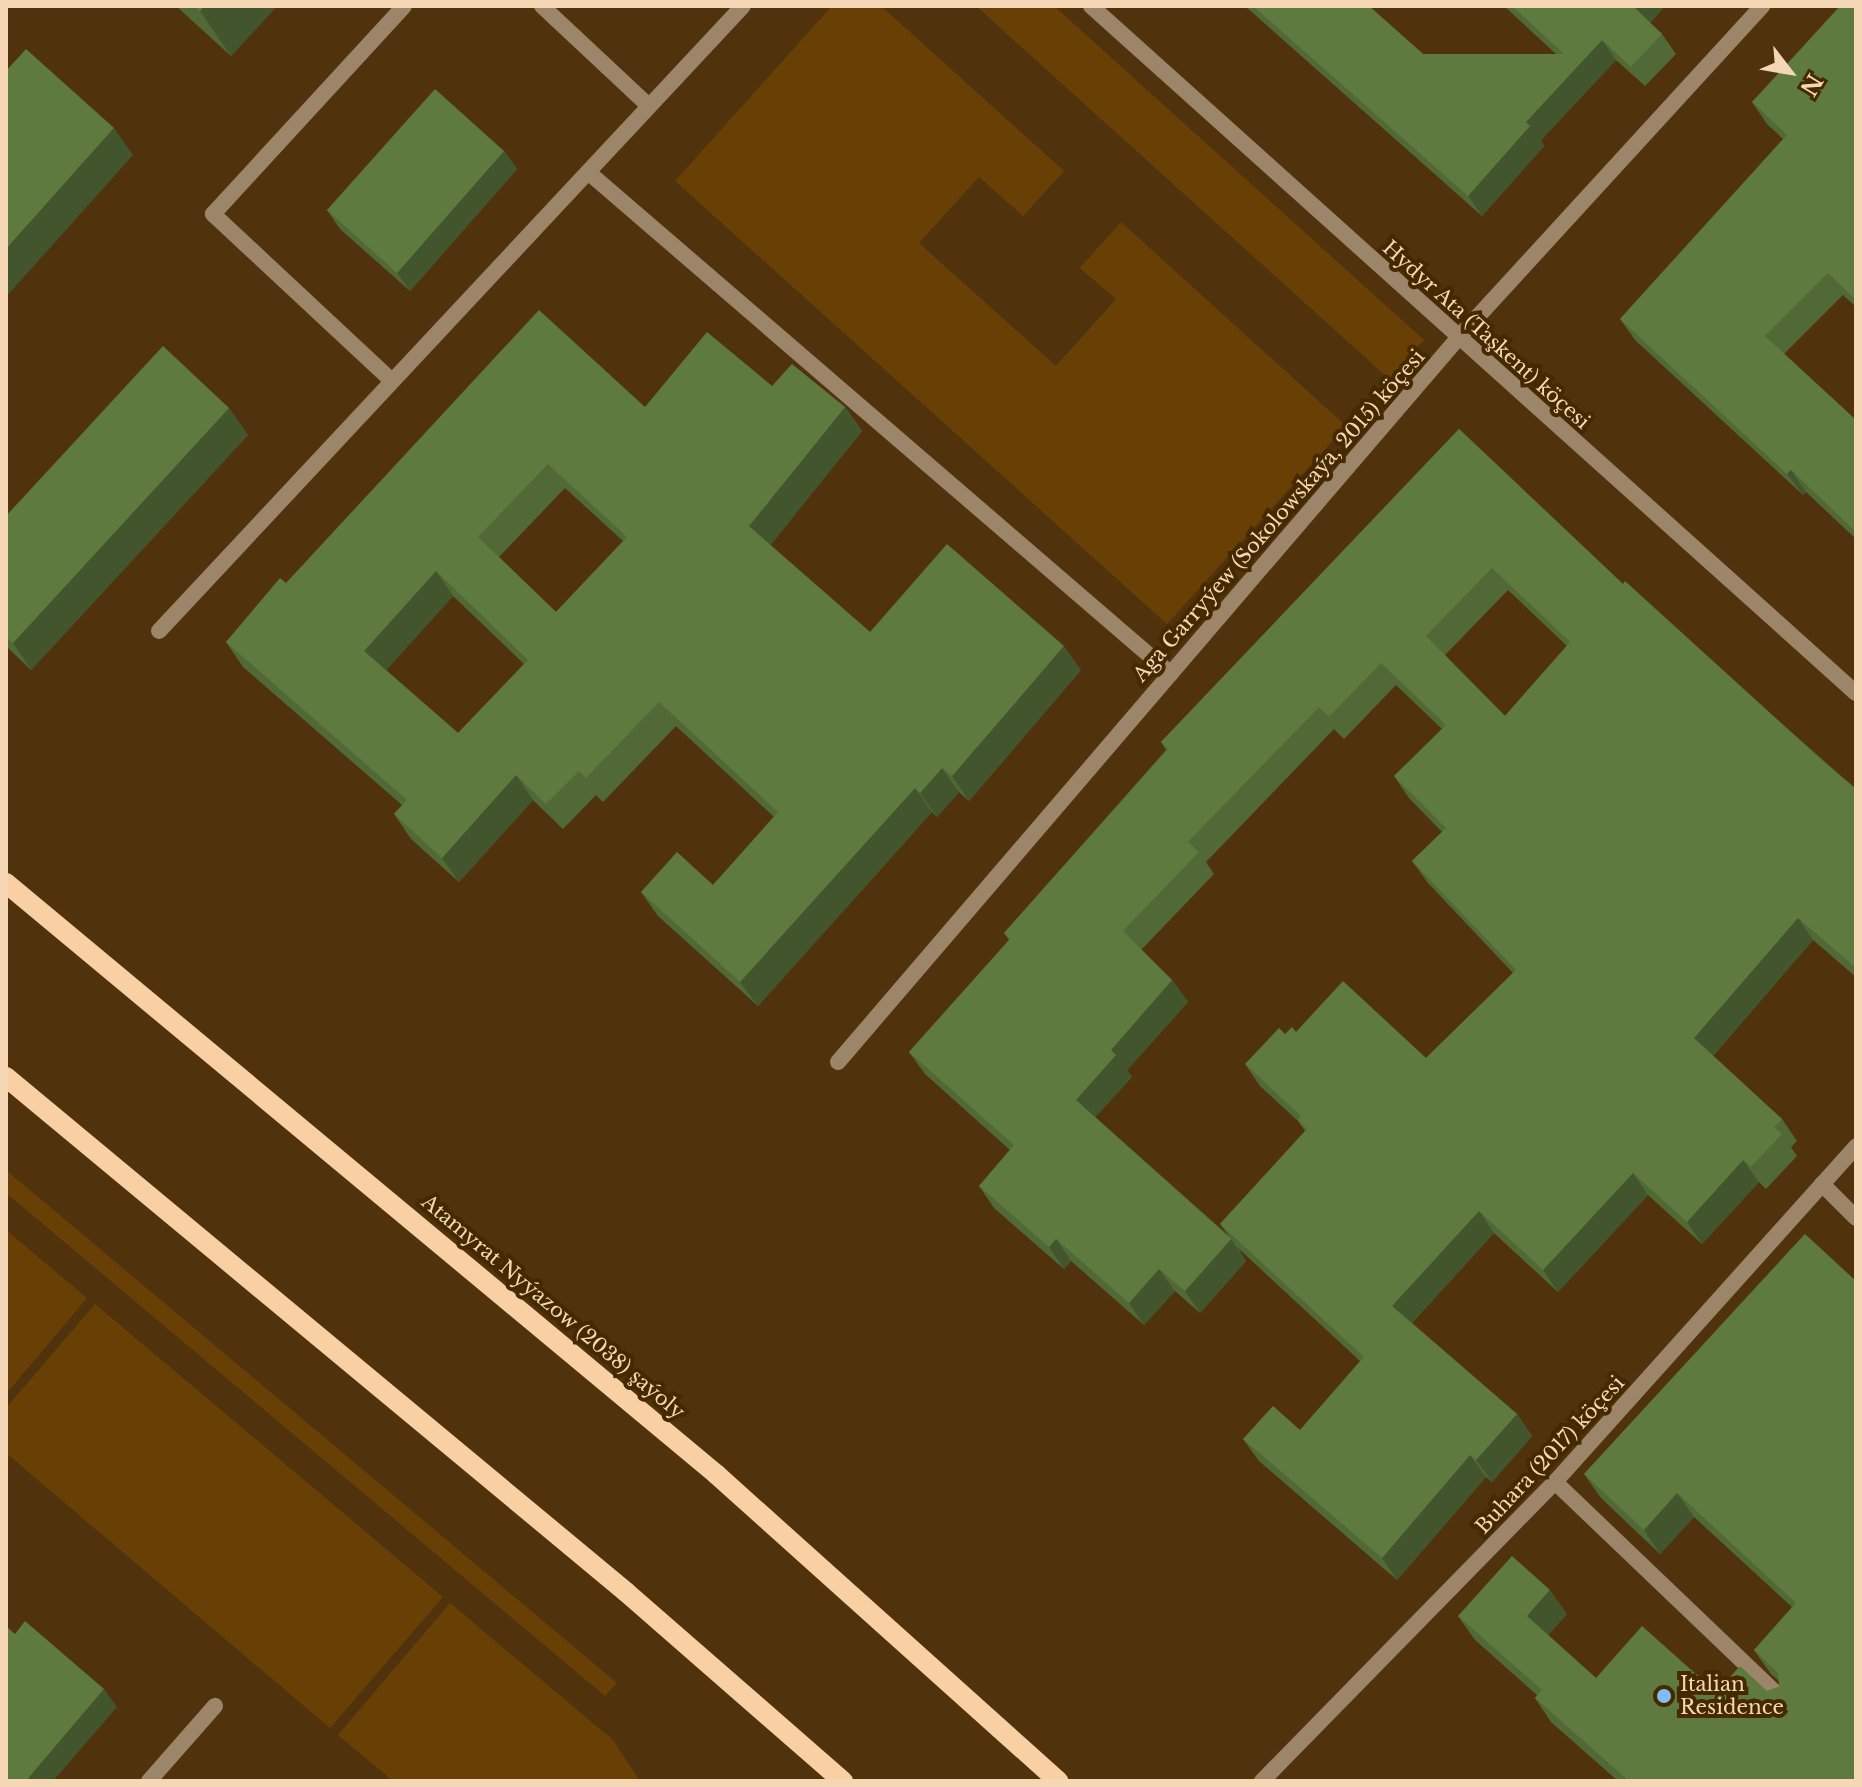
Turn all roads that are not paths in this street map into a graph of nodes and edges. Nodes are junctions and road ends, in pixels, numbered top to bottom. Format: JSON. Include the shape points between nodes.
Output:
{"nodes":[{"id":1,"x":404,"y":6,"type":"edge"},
{"id":2,"x":542,"y":6,"type":"edge"},
{"id":3,"x":743,"y":6,"type":"edge"},
{"id":4,"x":1091,"y":6,"type":"edge"},
{"id":5,"x":1762,"y":6,"type":"edge"},
{"id":6,"x":649,"y":106,"type":"junction"},
{"id":7,"x":588,"y":172,"type":"junction"},
{"id":8,"x":1459,"y":337,"type":"junction"},
{"id":9,"x":392,"y":381,"type":"junction"},
{"id":10,"x":159,"y":631,"type":"dead end"},
{"id":11,"x":1171,"y":674,"type":"junction"},
{"id":12,"x":1856,"y":693,"type":"edge"},
{"id":13,"x":6,"y":883,"type":"edge"},
{"id":14,"x":838,"y":1062,"type":"dead end"},
{"id":15,"x":6,"y":1077,"type":"edge"},
{"id":16,"x":1856,"y":1146,"type":"edge"},
{"id":17,"x":1822,"y":1184,"type":"junction"},
{"id":18,"x":1856,"y":1218,"type":"edge"},
{"id":19,"x":1555,"y":1482,"type":"junction"},
{"id":20,"x":1787,"y":1704,"type":"edge"},
{"id":21,"x":215,"y":1706,"type":"dead end"},
{"id":22,"x":149,"y":1781,"type":"edge"},
{"id":23,"x":843,"y":1781,"type":"edge"},
{"id":24,"x":1058,"y":1781,"type":"edge"},
{"id":25,"x":1262,"y":1781,"type":"edge"}],
"edges":[{"from":1,"to":9,"type":"street","via":[[213,214]]},
{"from":2,"to":6,"type":"street"},
{"from":3,"to":6,"type":"street"},
{"from":4,"to":8,"type":"street","name":"Hydyr Ata (Taşkent) köçesi"},
{"from":5,"to":8,"type":"street","name":"Aga Garryýew (Sokolowskaýa, 2015) köçesi"},
{"from":6,"to":7,"type":"street"},
{"from":7,"to":9,"type":"street"},
{"from":7,"to":11,"type":"street"},
{"from":8,"to":11,"type":"street","name":"Aga Garryýew (Sokolowskaýa, 2015) köçesi"},
{"from":8,"to":12,"type":"street","name":"Hydyr Ata (Taşkent) köçesi"},
{"from":9,"to":10,"type":"street"},
{"from":11,"to":14,"type":"street","name":"Aga Garryýew (Sokolowskaýa, 2015) köçesi"},
{"from":13,"to":24,"type":"main road","name":"Atamyrat Nyýazow (2038) şaýoly","via":[[716,1474]]},
{"from":15,"to":23,"type":"main road","via":[[626,1592]]},
{"from":16,"to":17,"type":"street","name":"Buhara (2017) köçesi"},
{"from":17,"to":18,"type":"street"},
{"from":17,"to":19,"type":"street","name":"Buhara (2017) köçesi"},
{"from":19,"to":20,"type":"street"},
{"from":19,"to":25,"type":"street","name":"Buhara (2017) köçesi"},
{"from":21,"to":22,"type":"street"}]}
